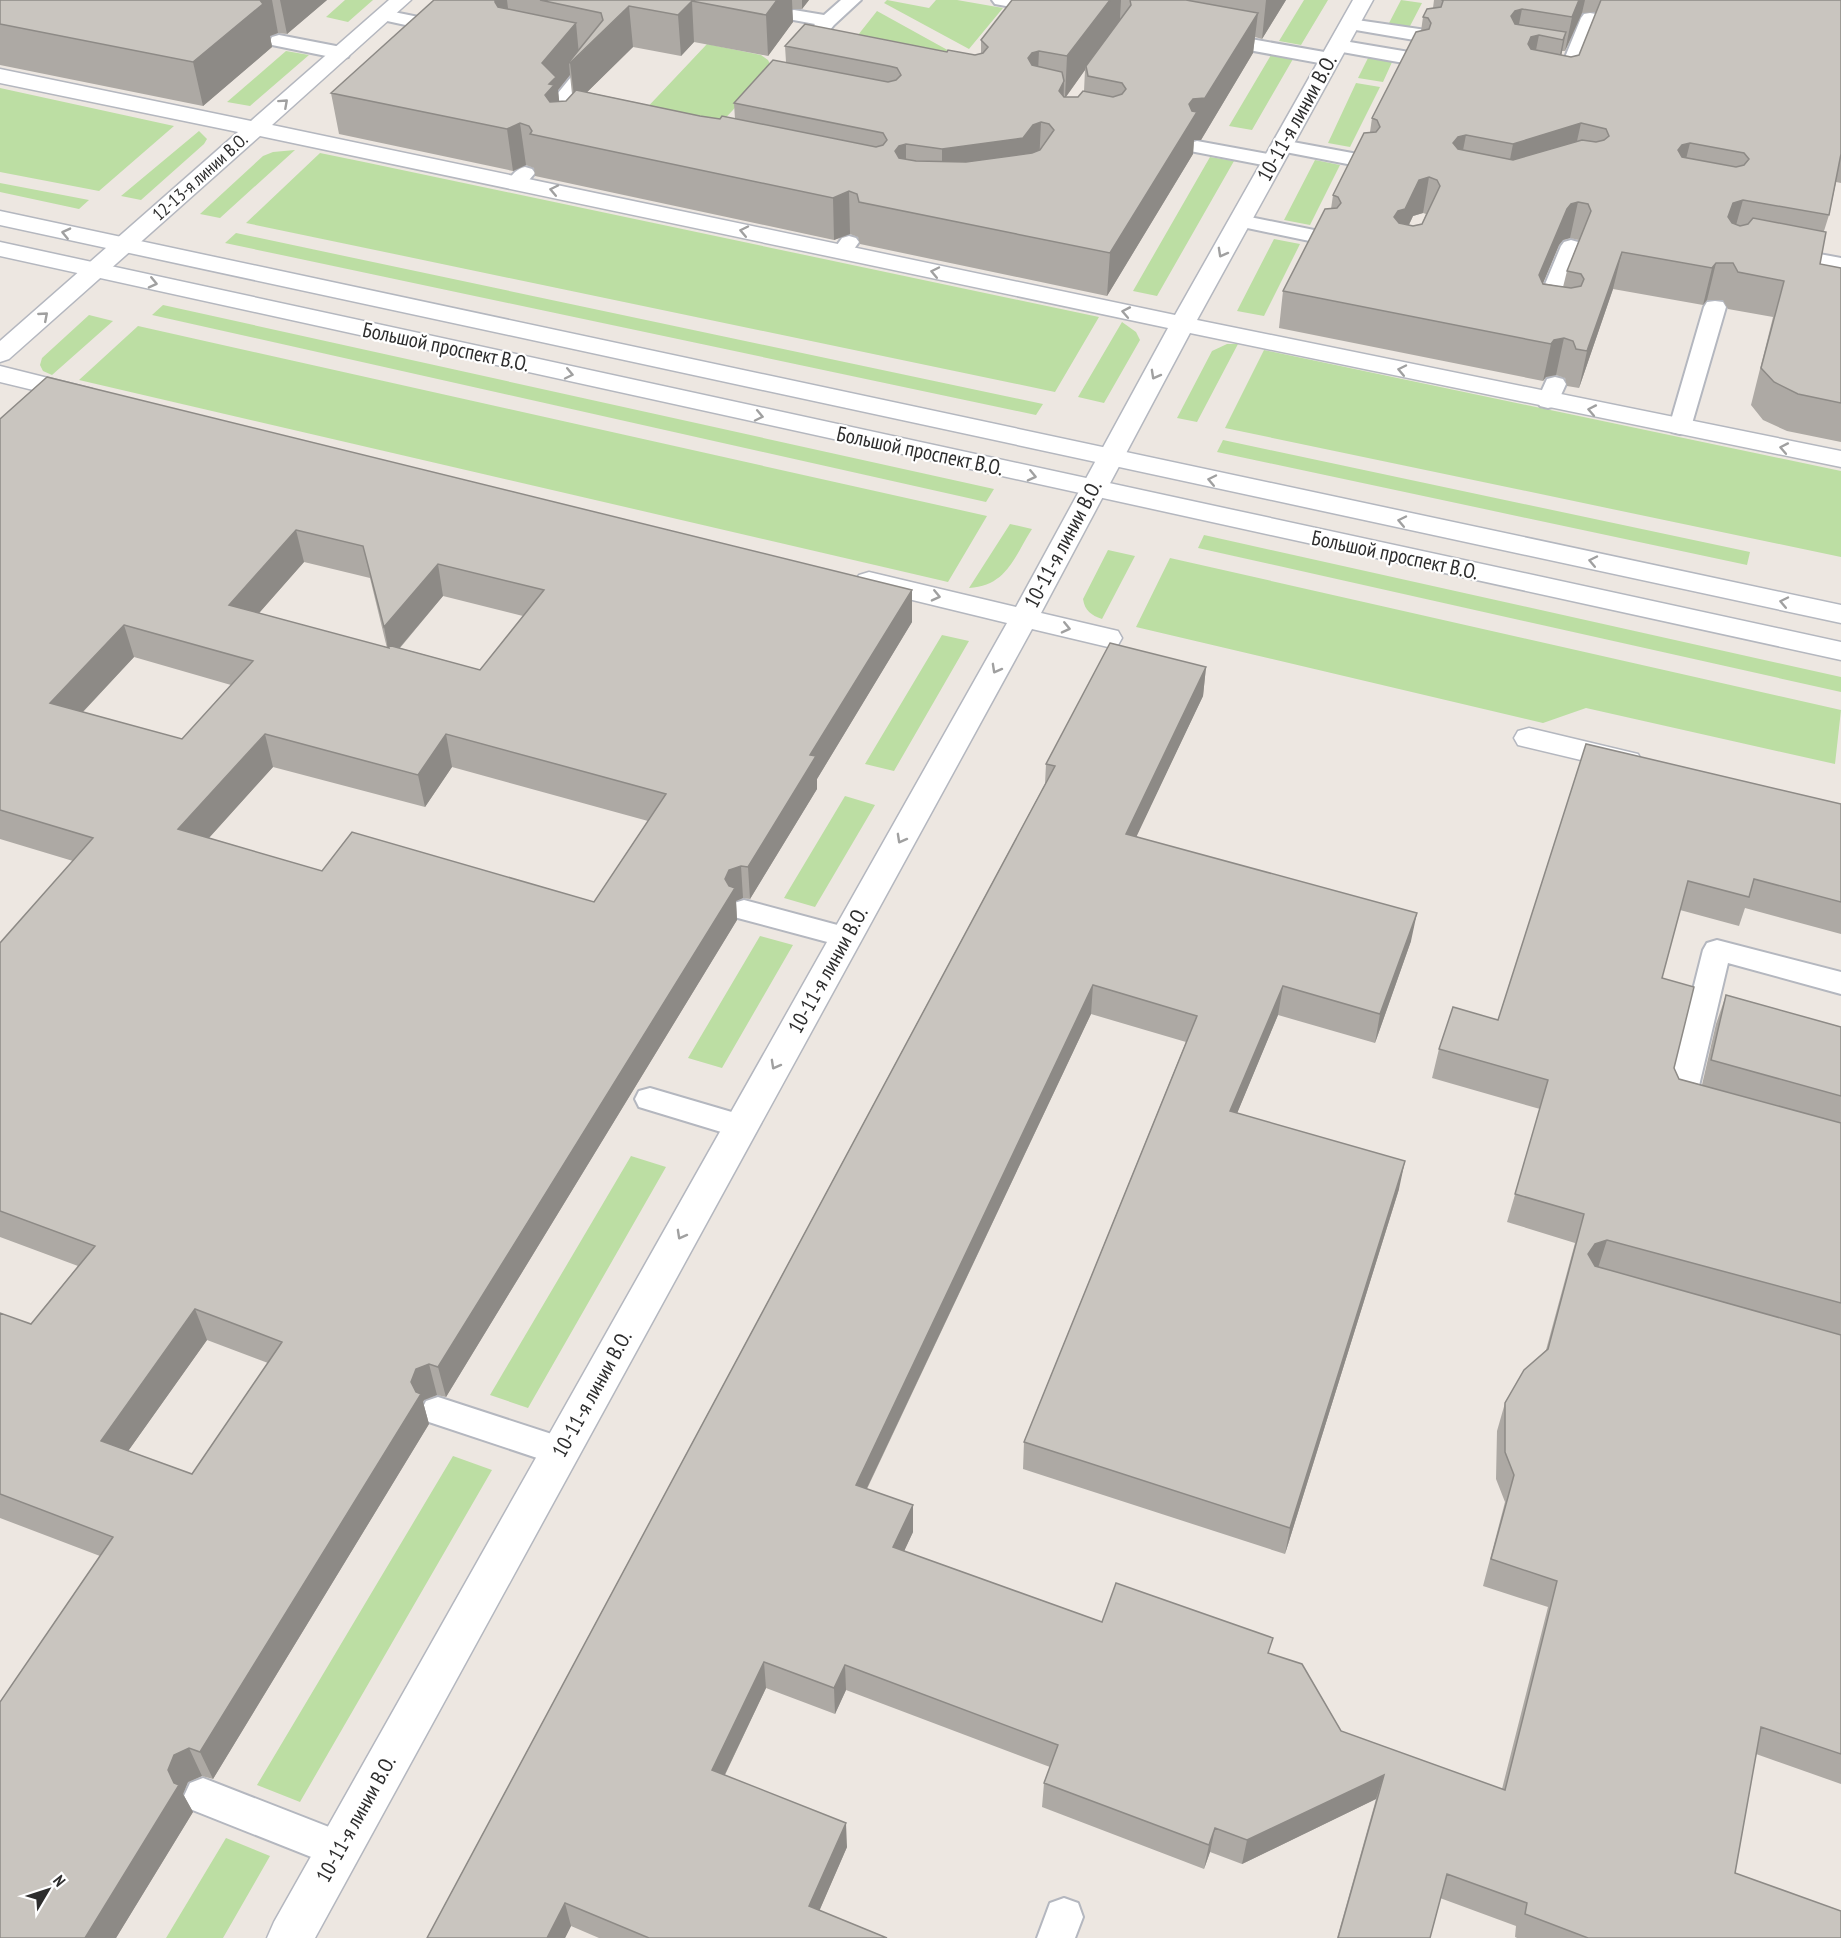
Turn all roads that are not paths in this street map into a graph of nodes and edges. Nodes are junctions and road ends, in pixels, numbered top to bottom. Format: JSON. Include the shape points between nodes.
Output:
{"nodes":[{"id":1,"x":401,"y":0,"type":"edge"},
{"id":2,"x":852,"y":0,"type":"edge"},
{"id":3,"x":1001,"y":0,"type":"edge"},
{"id":4,"x":1363,"y":0,"type":"edge"},
{"id":5,"x":1065,"y":5,"type":"edge"},
{"id":6,"x":384,"y":15,"type":"junction"},
{"id":7,"x":794,"y":15,"type":"dead end"},
{"id":8,"x":1590,"y":18,"type":"dead end"},
{"id":9,"x":828,"y":21,"type":"junction"},
{"id":10,"x":1350,"y":24,"type":"junction"},
{"id":11,"x":452,"y":29,"type":"edge"},
{"id":12,"x":1200,"y":36,"type":"edge"},
{"id":13,"x":1426,"y":36,"type":"edge"},
{"id":14,"x":279,"y":41,"type":"dead end"},
{"id":15,"x":346,"y":41,"type":"junction"},
{"id":16,"x":1334,"y":52,"type":"junction"},
{"id":17,"x":800,"y":54,"type":"junction"},
{"id":18,"x":575,"y":55,"type":"edge"},
{"id":19,"x":1550,"y":57,"type":"edge"},
{"id":20,"x":822,"y":58,"type":"edge"},
{"id":21,"x":1414,"y":58,"type":"edge"},
{"id":22,"x":1573,"y":61,"type":"junction"},
{"id":23,"x":786,"y":69,"type":"edge"},
{"id":24,"x":0,"y":76,"type":"edge"},
{"id":25,"x":1532,"y":78,"type":"edge"},
{"id":26,"x":578,"y":119,"type":"junction"},
{"id":27,"x":601,"y":124,"type":"edge"},
{"id":28,"x":256,"y":128,"type":"junction"},
{"id":29,"x":562,"y":136,"type":"edge"},
{"id":30,"x":1197,"y":147,"type":"edge"},
{"id":31,"x":1278,"y":153,"type":"junction"},
{"id":32,"x":1363,"y":160,"type":"edge"},
{"id":33,"x":0,"y":218,"type":"edge"},
{"id":34,"x":1240,"y":222,"type":"junction"},
{"id":35,"x":1324,"y":238,"type":"edge"},
{"id":36,"x":124,"y":246,"type":"junction"},
{"id":37,"x":1571,"y":246,"type":"edge"},
{"id":38,"x":0,"y":249,"type":"edge"},
{"id":39,"x":1765,"y":250,"type":"edge"},
{"id":40,"x":96,"y":270,"type":"junction"},
{"id":41,"x":1841,"y":292,"type":"edge"},
{"id":42,"x":1715,"y":307,"type":"edge"},
{"id":43,"x":1563,"y":317,"type":"edge"},
{"id":44,"x":1183,"y":323,"type":"junction"},
{"id":45,"x":0,"y":354,"type":"edge"},
{"id":46,"x":0,"y":374,"type":"edge"},
{"id":47,"x":110,"y":401,"type":"edge"},
{"id":48,"x":1680,"y":427,"type":"junction"},
{"id":49,"x":1110,"y":458,"type":"junction"},
{"id":50,"x":1841,"y":459,"type":"edge"},
{"id":51,"x":1093,"y":489,"type":"junction"},
{"id":52,"x":841,"y":574,"type":"edge"},
{"id":53,"x":1841,"y":614,"type":"edge"},
{"id":54,"x":1024,"y":618,"type":"junction"},
{"id":55,"x":1108,"y":638,"type":"dead end"},
{"id":56,"x":1841,"y":651,"type":"edge"},
{"id":57,"x":1529,"y":738,"type":"dead end"},
{"id":58,"x":1656,"y":768,"type":"edge"},
{"id":59,"x":744,"y":910,"type":"edge"},
{"id":60,"x":846,"y":937,"type":"junction"},
{"id":61,"x":1841,"y":983,"type":"edge"},
{"id":62,"x":650,"y":1099,"type":"dead end"},
{"id":63,"x":1727,"y":1110,"type":"edge"},
{"id":64,"x":741,"y":1126,"type":"junction"},
{"id":65,"x":438,"y":1411,"type":"edge"},
{"id":66,"x":561,"y":1451,"type":"junction"},
{"id":67,"x":202,"y":1796,"type":"edge"},
{"id":68,"x":339,"y":1849,"type":"junction"},
{"id":69,"x":290,"y":1938,"type":"edge"}],
"edges":[{"from":1,"to":6,"type":"street","name":"12-13-я линии В.О."},
{"from":2,"to":9,"type":"lane"},
{"from":3,"to":5,"type":"lane","via":[[1060,11]]},
{"from":4,"to":10,"type":"street","name":"10-11-я линии В.О."},
{"from":6,"to":11,"type":"lane"},
{"from":6,"to":15,"type":"street","name":"12-13-я линии В.О."},
{"from":7,"to":9,"type":"lane"},
{"from":8,"to":22,"type":"lane"},
{"from":9,"to":17,"type":"lane"},
{"from":10,"to":13,"type":"lane"},
{"from":10,"to":16,"type":"street","name":"10-11-я линии В.О."},
{"from":12,"to":16,"type":"lane"},
{"from":14,"to":15,"type":"lane"},
{"from":28,"to":15,"type":"street","name":"12-13-я линии В.О.","one_way":true},
{"from":16,"to":21,"type":"lane"},
{"from":16,"to":31,"type":"street","name":"10-11-я линии В.О."},
{"from":17,"to":20,"type":"lane"},
{"from":17,"to":23,"type":"lane"},
{"from":18,"to":26,"type":"lane","via":[[596,59],[559,104]]},
{"from":19,"to":22,"type":"lane"},
{"from":22,"to":25,"type":"lane","via":[[1564,84]]},
{"from":24,"to":28,"type":"street"},
{"from":26,"to":27,"type":"lane"},
{"from":26,"to":29,"type":"lane"},
{"from":28,"to":36,"type":"street","name":"12-13-я линии В.О."},
{"from":44,"to":28,"type":"street","one_way":true,"via":[[521,178]]},
{"from":30,"to":31,"type":"lane"},
{"from":31,"to":32,"type":"lane"},
{"from":31,"to":34,"type":"street","name":"10-11-я линии В.О."},
{"from":36,"to":33,"type":"street","name":"Большой проспект В.О.","one_way":true},
{"from":34,"to":35,"type":"lane"},
{"from":34,"to":44,"type":"street","name":"10-11-я линии В.О.","one_way":true},
{"from":36,"to":40,"type":"street","name":"12-13-я линии В.О."},
{"from":36,"to":49,"type":"street","name":"Большой проспект В.О."},
{"from":37,"to":43,"type":"lane","via":[[1544,313]]},
{"from":38,"to":40,"type":"street","name":"Большой проспект В.О."},
{"from":39,"to":41,"type":"lane","via":[[1840,264],[1833,290]]},
{"from":45,"to":40,"type":"street","name":"12-13-я линии В.О.","one_way":true},
{"from":40,"to":51,"type":"street","name":"Большой проспект В.О.","one_way":true},
{"from":42,"to":48,"type":"lane"},
{"from":48,"to":44,"type":"street","one_way":true,"via":[[1552,392]]},
{"from":44,"to":49,"type":"street","name":"10-11-я линии В.О.","one_way":true},
{"from":46,"to":47,"type":"street"},
{"from":50,"to":48,"type":"street","one_way":true},
{"from":49,"to":51,"type":"street","name":"10-11-я линии В.О."},
{"from":53,"to":49,"type":"street","name":"Большой проспект В.О.","one_way":true},
{"from":51,"to":54,"type":"street","name":"10-11-я линии В.О."},
{"from":51,"to":56,"type":"street","name":"Большой проспект В.О."},
{"from":52,"to":54,"type":"street","one_way":true},
{"from":54,"to":55,"type":"street","one_way":true},
{"from":54,"to":60,"type":"street","name":"10-11-я линии В.О.","one_way":true},
{"from":57,"to":58,"type":"street"},
{"from":59,"to":60,"type":"lane"},
{"from":60,"to":64,"type":"street","name":"10-11-я линии В.О.","one_way":true},
{"from":61,"to":63,"type":"lane","via":[[1717,950],[1681,1097]]},
{"from":62,"to":64,"type":"lane"},
{"from":64,"to":66,"type":"street","name":"10-11-я линии В.О.","one_way":true},
{"from":65,"to":66,"type":"lane"},
{"from":66,"to":68,"type":"street","name":"10-11-я линии В.О."},
{"from":67,"to":68,"type":"lane"},
{"from":68,"to":69,"type":"street","name":"10-11-я линии В.О."}]}
